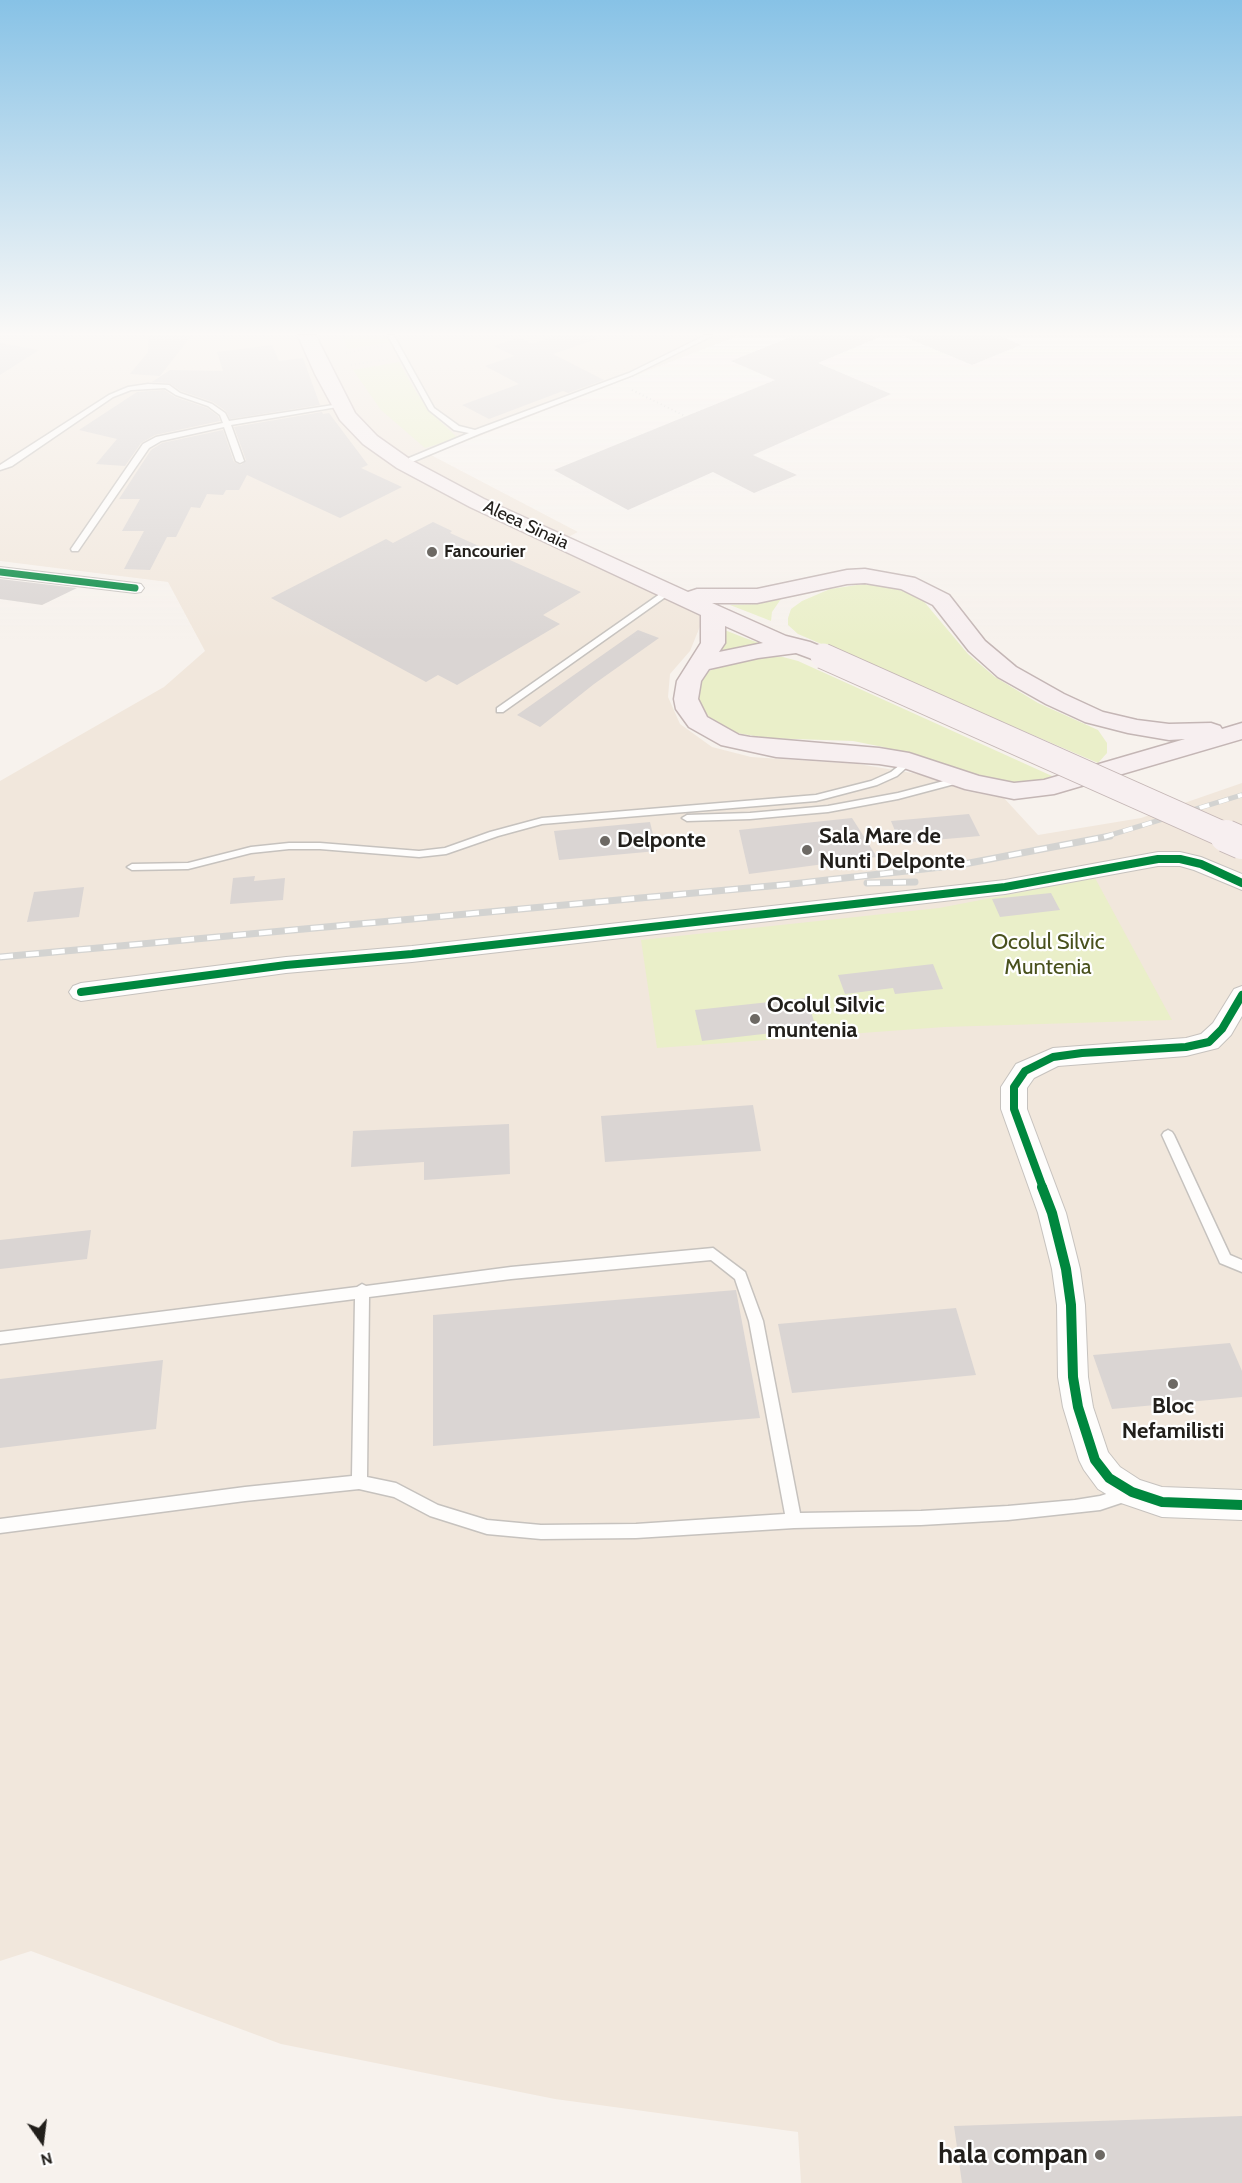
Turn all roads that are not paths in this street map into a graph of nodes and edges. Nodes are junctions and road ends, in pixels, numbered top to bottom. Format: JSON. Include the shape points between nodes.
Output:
{"nodes":[{"id":1,"x":48,"y":438,"type":"edge"},
{"id":2,"x":164,"y":438,"type":"edge"},
{"id":3,"x":231,"y":438,"type":"edge"},
{"id":4,"x":368,"y":438,"type":"edge"},
{"id":5,"x":381,"y":438,"type":"edge"},
{"id":6,"x":463,"y":438,"type":"edge"},
{"id":7,"x":412,"y":460,"type":"junction"},
{"id":8,"x":240,"y":461,"type":"dead end"},
{"id":9,"x":0,"y":468,"type":"edge"},
{"id":10,"x":75,"y":549,"type":"dead end"},
{"id":11,"x":0,"y":572,"type":"edge"},
{"id":12,"x":804,"y":587,"type":"junction"},
{"id":13,"x":135,"y":588,"type":"dead end"},
{"id":14,"x":670,"y":591,"type":"junction"},
{"id":15,"x":705,"y":604,"type":"junction"},
{"id":16,"x":803,"y":646,"type":"junction"},
{"id":17,"x":700,"y":664,"type":"junction"},
{"id":18,"x":500,"y":710,"type":"dead end"},
{"id":19,"x":1098,"y":722,"type":"junction"},
{"id":20,"x":1242,"y":722,"type":"edge"},
{"id":21,"x":1137,"y":728,"type":"junction"},
{"id":22,"x":1213,"y":731,"type":"junction"},
{"id":23,"x":1242,"y":731,"type":"edge"},
{"id":24,"x":1170,"y":753,"type":"junction"},
{"id":25,"x":909,"y":761,"type":"junction"},
{"id":26,"x":1112,"y":770,"type":"junction"},
{"id":27,"x":964,"y":779,"type":"junction"},
{"id":28,"x":509,"y":830,"type":"junction"},
{"id":29,"x":1242,"y":843,"type":"edge"},
{"id":30,"x":132,"y":867,"type":"dead end"},
{"id":31,"x":1242,"y":883,"type":"edge"},
{"id":32,"x":81,"y":992,"type":"dead end"},
{"id":33,"x":1242,"y":995,"type":"edge"},
{"id":34,"x":1168,"y":1135,"type":"dead end"},
{"id":35,"x":1242,"y":1266,"type":"edge"},
{"id":36,"x":362,"y":1290,"type":"junction"},
{"id":37,"x":0,"y":1338,"type":"edge"},
{"id":38,"x":359,"y":1482,"type":"junction"},
{"id":39,"x":1132,"y":1492,"type":"junction"},
{"id":40,"x":1242,"y":1505,"type":"edge"},
{"id":41,"x":794,"y":1521,"type":"junction"},
{"id":42,"x":0,"y":1526,"type":"edge"}],
"edges":[{"from":1,"to":9,"type":"lane"},
{"from":2,"to":10,"type":"lane","via":[[146,446]]},
{"from":3,"to":8,"type":"lane"},
{"from":4,"to":14,"type":"main road","name":"Aleea Sinaia","via":[[418,472],[477,503]]},
{"from":5,"to":7,"type":"main road","name":"Aleea Sinaia"},
{"from":6,"to":7,"type":"lane"},
{"from":7,"to":15,"type":"main road","name":"Aleea Sinaia"},
{"from":11,"to":13,"type":"street"},
{"from":12,"to":15,"type":"main road"},
{"from":12,"to":16,"type":"main road","via":[[780,614],[780,627]]},
{"from":12,"to":19,"type":"main road","via":[[865,576],[908,583],[926,591],[947,606],[977,646],[1007,672]]},
{"from":14,"to":15,"type":"main road","name":"Aleea Sinaia"},
{"from":14,"to":18,"type":"lane"},
{"from":15,"to":16,"type":"main road","name":"Aleea Sinaia","via":[[778,641]]},
{"from":15,"to":17,"type":"main road","via":[[713,643]]},
{"from":16,"to":17,"type":"main road"},
{"from":16,"to":29,"type":"main road","name":"Aleea Sinaia","bridge":true},
{"from":17,"to":25,"type":"main road","via":[[689,681],[686,699],[698,722],[714,733],[776,749],[843,752]]},
{"from":19,"to":21,"type":"main road"},
{"from":19,"to":24,"type":"main road"},
{"from":19,"to":26,"type":"main road","via":[[1111,741]]},
{"from":20,"to":22,"type":"main road"},
{"from":21,"to":22,"type":"main road"},
{"from":21,"to":24,"type":"main road"},
{"from":22,"to":24,"type":"main road"},
{"from":23,"to":24,"type":"main road"},
{"from":24,"to":26,"type":"main road"},
{"from":25,"to":27,"type":"main road"},
{"from":25,"to":28,"type":"lane","via":[[894,774],[874,783],[816,798],[542,821]]},
{"from":26,"to":27,"type":"main road","via":[[1032,790],[998,789]]},
{"from":27,"to":28,"type":"lane","via":[[828,809]]},
{"from":28,"to":30,"type":"lane","via":[[446,851],[419,854],[289,846],[251,850],[188,866]]},
{"from":31,"to":32,"type":"street","via":[[1201,864],[1158,859],[993,888],[286,965]]},
{"from":33,"to":39,"type":"street","via":[[1222,1029],[1209,1042],[1053,1058],[1025,1071],[1014,1087],[1014,1109],[1052,1214],[1066,1269],[1078,1407],[1095,1460],[1109,1478]]},
{"from":34,"to":35,"type":"lane","via":[[1225,1259]]},
{"from":36,"to":37,"type":"lane"},
{"from":36,"to":38,"type":"lane"},
{"from":36,"to":41,"type":"lane","via":[[713,1254],[740,1276],[756,1321]]},
{"from":38,"to":41,"type":"lane","via":[[396,1490],[435,1511],[487,1527],[541,1532],[636,1531]]},
{"from":38,"to":42,"type":"lane"},
{"from":39,"to":40,"type":"street","via":[[1162,1502]]},
{"from":39,"to":41,"type":"lane","via":[[1100,1503],[1030,1511]]}]}
